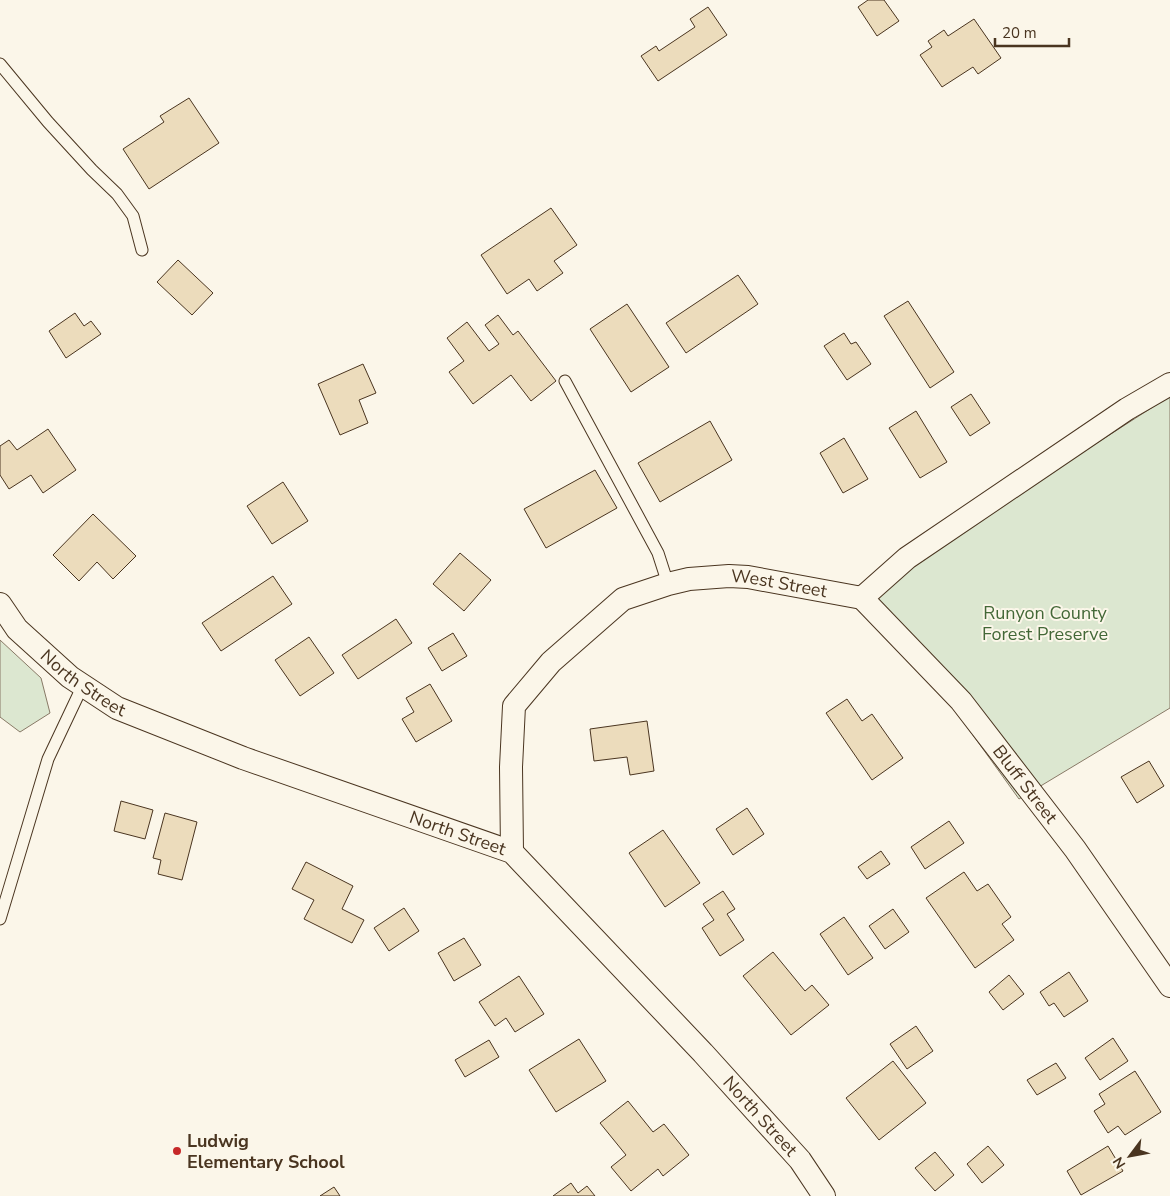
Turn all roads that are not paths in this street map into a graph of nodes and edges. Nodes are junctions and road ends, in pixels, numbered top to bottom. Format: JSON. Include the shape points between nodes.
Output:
{"nodes":[{"id":1,"x":0,"y":64,"type":"edge"},
{"id":2,"x":142,"y":250,"type":"dead end"},
{"id":3,"x":565,"y":381,"type":"dead end"},
{"id":4,"x":1170,"y":384,"type":"edge"},
{"id":5,"x":668,"y":584,"type":"junction"},
{"id":6,"x":862,"y":598,"type":"junction"},
{"id":7,"x":0,"y":604,"type":"edge"},
{"id":8,"x":83,"y":685,"type":"junction"},
{"id":9,"x":512,"y":852,"type":"junction"},
{"id":10,"x":0,"y":919,"type":"edge"},
{"id":11,"x":1170,"y":986,"type":"edge"},
{"id":12,"x":824,"y":1196,"type":"edge"}],
"edges":[{"from":1,"to":2,"type":"lane","via":[[48,122],[117,194],[132,216]]},
{"from":3,"to":5,"type":"lane","via":[[658,553]]},
{"from":4,"to":6,"type":"street","via":[[1127,409],[907,558]]},
{"from":5,"to":6,"type":"street","name":"West Street","via":[[712,576],[748,577]]},
{"from":5,"to":9,"type":"street","name":"West Street","via":[[623,599],[551,662],[514,706]]},
{"from":6,"to":11,"type":"street","name":"Bluff Street","via":[[961,701],[1075,849]]},
{"from":7,"to":8,"type":"street","name":"North Street","via":[[17,629]]},
{"from":8,"to":9,"type":"street","name":"North Street","via":[[117,708],[243,758]]},
{"from":8,"to":10,"type":"lane","via":[[48,759]]},
{"from":9,"to":12,"type":"street","name":"North Street","via":[[703,1053],[800,1160]]}]}
